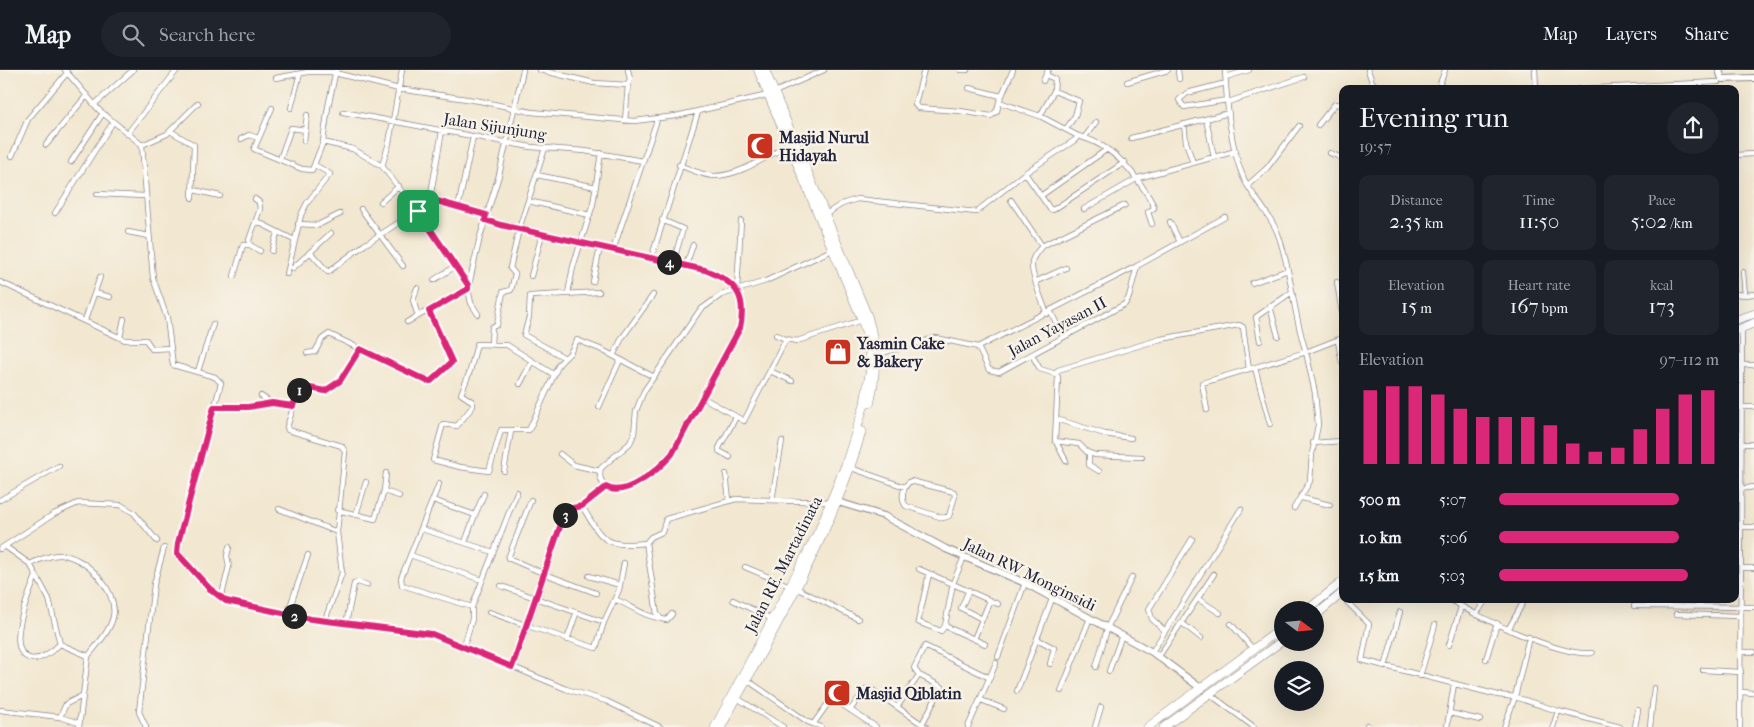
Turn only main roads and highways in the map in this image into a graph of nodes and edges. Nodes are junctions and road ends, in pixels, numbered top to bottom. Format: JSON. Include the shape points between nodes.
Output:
{"nodes":[{"id":1,"x":758,"y":70,"type":"edge"},
{"id":2,"x":765,"y":70,"type":"edge"},
{"id":3,"x":771,"y":94,"type":"junction"},
{"id":4,"x":836,"y":248,"type":"junction"},
{"id":5,"x":1754,"y":314,"type":"edge"},
{"id":6,"x":1739,"y":319,"type":"edge"},
{"id":7,"x":1754,"y":323,"type":"edge"},
{"id":8,"x":1739,"y":329,"type":"edge"},
{"id":9,"x":874,"y":355,"type":"junction"},
{"id":10,"x":853,"y":450,"type":"junction"},
{"id":11,"x":834,"y":502,"type":"junction"},
{"id":12,"x":1339,"y":584,"type":"edge"},
{"id":13,"x":793,"y":587,"type":"junction"},
{"id":14,"x":1339,"y":598,"type":"edge"},
{"id":15,"x":1318,"y":601,"type":"edge"},
{"id":16,"x":1324,"y":609,"type":"edge"},
{"id":17,"x":1274,"y":634,"type":"edge"},
{"id":18,"x":1274,"y":648,"type":"edge"},
{"id":19,"x":724,"y":715,"type":"junction"},
{"id":20,"x":715,"y":727,"type":"edge"},
{"id":21,"x":721,"y":727,"type":"edge"},
{"id":22,"x":1148,"y":727,"type":"edge"},
{"id":23,"x":1164,"y":727,"type":"edge"}],
"edges":[{"from":1,"to":3,"type":"highway"},
{"from":2,"to":3,"type":"highway"},
{"from":3,"to":4,"type":"highway","via":[[789,145]]},
{"from":3,"to":4,"type":"highway","via":[[826,214]]},
{"from":4,"to":9,"type":"highway"},
{"from":4,"to":9,"type":"highway","via":[[868,317]]},
{"from":5,"to":6,"type":"highway"},
{"from":7,"to":8,"type":"highway"},
{"from":9,"to":10,"type":"highway","via":[[874,385]]},
{"from":10,"to":11,"type":"highway","name":"Jalan RE. Martadinata"},
{"from":10,"to":11,"type":"highway","via":[[851,468]]},
{"from":11,"to":13,"type":"highway"},
{"from":12,"to":15,"type":"highway"},
{"from":13,"to":19,"type":"highway","name":"Jalan RE. Martadinata","via":[[772,619]]},
{"from":13,"to":19,"type":"highway","via":[[747,680]]},
{"from":14,"to":16,"type":"highway"},
{"from":17,"to":22,"type":"highway"},
{"from":18,"to":23,"type":"highway"},
{"from":19,"to":20,"type":"highway","name":"Jalan RE. Martadinata"},
{"from":19,"to":21,"type":"highway"}]}
